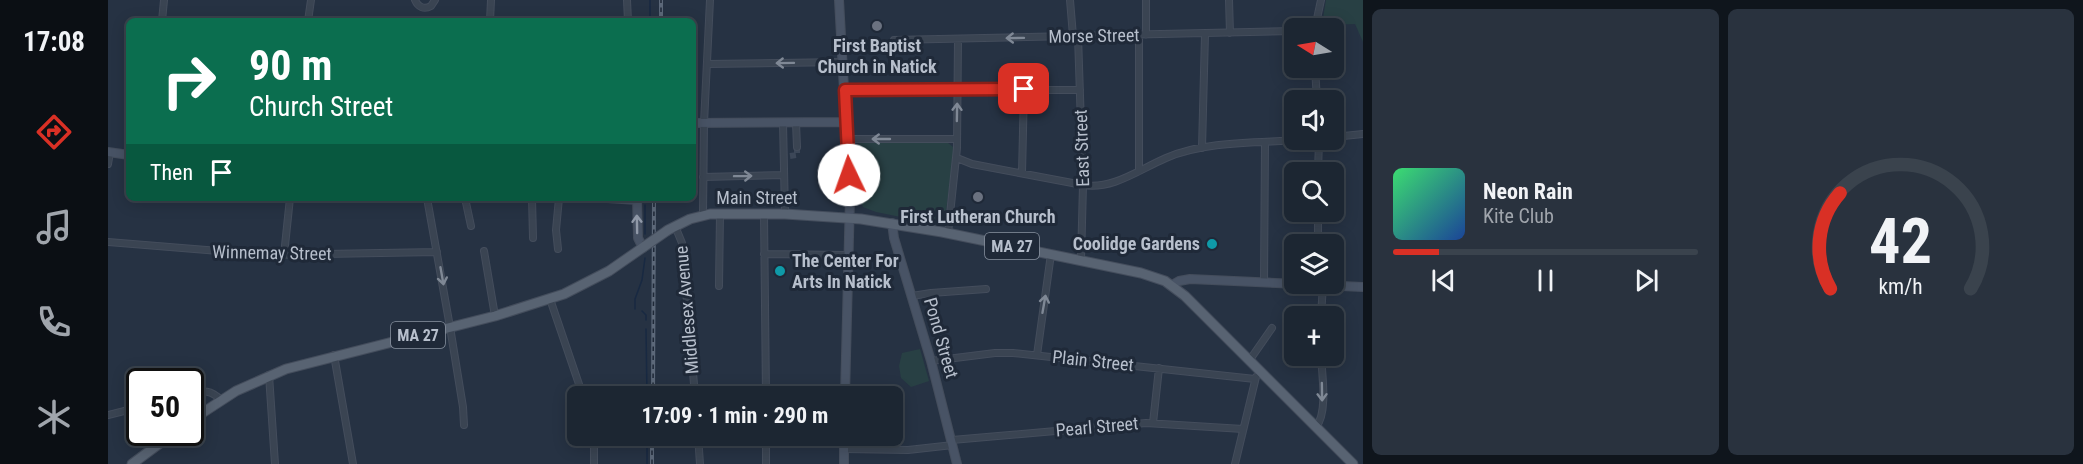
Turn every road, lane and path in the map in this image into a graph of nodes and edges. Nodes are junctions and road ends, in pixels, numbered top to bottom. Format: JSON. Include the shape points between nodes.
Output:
{"nodes":[{"id":1,"x":164,"y":0,"type":"edge"},
{"id":2,"x":311,"y":0,"type":"edge"},
{"id":3,"x":415,"y":0,"type":"edge"},
{"id":4,"x":435,"y":0,"type":"edge"},
{"id":5,"x":491,"y":0,"type":"edge"},
{"id":6,"x":627,"y":0,"type":"edge"},
{"id":7,"x":710,"y":0,"type":"edge"},
{"id":8,"x":839,"y":0,"type":"edge"},
{"id":9,"x":1070,"y":0,"type":"edge"},
{"id":10,"x":1146,"y":0,"type":"edge"},
{"id":11,"x":1229,"y":0,"type":"edge"},
{"id":12,"x":1321,"y":0,"type":"edge"},
{"id":13,"x":162,"y":18,"type":"edge"},
{"id":14,"x":308,"y":18,"type":"edge"},
{"id":15,"x":490,"y":18,"type":"edge"},
{"id":16,"x":628,"y":18,"type":"edge"},
{"id":17,"x":1317,"y":18,"type":"edge"},
{"id":18,"x":1284,"y":31,"type":"edge"},
{"id":19,"x":1230,"y":33,"type":"junction"},
{"id":20,"x":1205,"y":34,"type":"junction"},
{"id":21,"x":1143,"y":35,"type":"junction"},
{"id":22,"x":1075,"y":36,"type":"junction"},
{"id":23,"x":958,"y":39,"type":"junction"},
{"id":24,"x":894,"y":40,"type":"dead end"},
{"id":25,"x":843,"y":62,"type":"junction"},
{"id":26,"x":706,"y":64,"type":"junction"},
{"id":27,"x":1024,"y":89,"type":"junction"},
{"id":28,"x":845,"y":90,"type":"junction"},
{"id":29,"x":958,"y":90,"type":"junction"},
{"id":30,"x":1080,"y":90,"type":"junction"},
{"id":31,"x":846,"y":122,"type":"junction"},
{"id":32,"x":696,"y":123,"type":"edge"},
{"id":33,"x":704,"y":123,"type":"junction"},
{"id":34,"x":783,"y":123,"type":"junction"},
{"id":35,"x":796,"y":123,"type":"junction"},
{"id":36,"x":1363,"y":134,"type":"edge"},
{"id":37,"x":1344,"y":136,"type":"edge"},
{"id":38,"x":847,"y":139,"type":"junction"},
{"id":39,"x":957,"y":139,"type":"junction"},
{"id":40,"x":1284,"y":141,"type":"edge"},
{"id":41,"x":1265,"y":142,"type":"junction"},
{"id":42,"x":796,"y":147,"type":"tunnel mouth"},
{"id":43,"x":1202,"y":147,"type":"junction"},
{"id":44,"x":109,"y":152,"type":"edge"},
{"id":45,"x":126,"y":154,"type":"edge"},
{"id":46,"x":957,"y":158,"type":"junction"},
{"id":47,"x":108,"y":164,"type":"edge"},
{"id":48,"x":1139,"y":171,"type":"junction"},
{"id":49,"x":1022,"y":173,"type":"junction"},
{"id":50,"x":784,"y":175,"type":"junction"},
{"id":51,"x":703,"y":177,"type":"junction"},
{"id":52,"x":1083,"y":185,"type":"junction"},
{"id":53,"x":290,"y":201,"type":"edge"},
{"id":54,"x":428,"y":201,"type":"edge"},
{"id":55,"x":466,"y":201,"type":"edge"},
{"id":56,"x":532,"y":201,"type":"edge"},
{"id":57,"x":559,"y":201,"type":"edge"},
{"id":58,"x":637,"y":201,"type":"edge"},
{"id":59,"x":720,"y":214,"type":"junction"},
{"id":60,"x":764,"y":214,"type":"junction"},
{"id":61,"x":785,"y":214,"type":"junction"},
{"id":62,"x":703,"y":215,"type":"junction"},
{"id":63,"x":850,"y":217,"type":"junction"},
{"id":64,"x":892,"y":223,"type":"junction"},
{"id":65,"x":471,"y":226,"type":"dead end"},
{"id":66,"x":672,"y":228,"type":"junction"},
{"id":67,"x":948,"y":233,"type":"junction"},
{"id":68,"x":533,"y":238,"type":"dead end"},
{"id":69,"x":108,"y":242,"type":"edge"},
{"id":70,"x":644,"y":247,"type":"junction"},
{"id":71,"x":558,"y":249,"type":"dead end"},
{"id":72,"x":484,"y":251,"type":"dead end"},
{"id":73,"x":437,"y":252,"type":"junction"},
{"id":74,"x":764,"y":254,"type":"junction"},
{"id":75,"x":1051,"y":254,"type":"junction"},
{"id":76,"x":284,"y":255,"type":"junction"},
{"id":77,"x":848,"y":255,"type":"junction"},
{"id":78,"x":1081,"y":260,"type":"junction"},
{"id":79,"x":1264,"y":282,"type":"junction"},
{"id":80,"x":1284,"y":283,"type":"edge"},
{"id":81,"x":1172,"y":285,"type":"junction"},
{"id":82,"x":719,"y":286,"type":"dead end"},
{"id":83,"x":1344,"y":286,"type":"edge"},
{"id":84,"x":1363,"y":287,"type":"edge"},
{"id":85,"x":986,"y":289,"type":"dead end"},
{"id":86,"x":912,"y":296,"type":"junction"},
{"id":87,"x":550,"y":299,"type":"junction"},
{"id":88,"x":495,"y":316,"type":"junction"},
{"id":89,"x":450,"y":327,"type":"junction"},
{"id":90,"x":1272,"y":328,"type":"dead end"},
{"id":91,"x":334,"y":355,"type":"junction"},
{"id":92,"x":1037,"y":355,"type":"junction"},
{"id":93,"x":931,"y":361,"type":"junction"},
{"id":94,"x":1249,"y":361,"type":"junction"},
{"id":95,"x":1321,"y":366,"type":"edge"},
{"id":96,"x":1159,"y":368,"type":"junction"},
{"id":97,"x":269,"y":375,"type":"junction"},
{"id":98,"x":1257,"y":375,"type":"junction"},
{"id":99,"x":580,"y":386,"type":"edge"},
{"id":100,"x":694,"y":386,"type":"edge"},
{"id":101,"x":766,"y":386,"type":"edge"},
{"id":102,"x":845,"y":386,"type":"edge"},
{"id":103,"x":204,"y":391,"type":"edge"},
{"id":104,"x":221,"y":400,"type":"junction"},
{"id":105,"x":126,"y":410,"type":"edge"},
{"id":106,"x":204,"y":412,"type":"edge"},
{"id":107,"x":108,"y":415,"type":"edge"},
{"id":108,"x":1153,"y":423,"type":"junction"},
{"id":109,"x":464,"y":425,"type":"dead end"},
{"id":110,"x":1316,"y":427,"type":"junction"},
{"id":111,"x":1243,"y":429,"type":"junction"},
{"id":112,"x":953,"y":442,"type":"junction"},
{"id":113,"x":156,"y":446,"type":"edge"},
{"id":114,"x":594,"y":446,"type":"edge"},
{"id":115,"x":699,"y":446,"type":"edge"},
{"id":116,"x":766,"y":446,"type":"edge"},
{"id":117,"x":844,"y":449,"type":"joint"},
{"id":118,"x":132,"y":464,"type":"edge"},
{"id":119,"x":275,"y":464,"type":"edge"},
{"id":120,"x":353,"y":464,"type":"edge"},
{"id":121,"x":594,"y":464,"type":"edge"},
{"id":122,"x":700,"y":464,"type":"edge"},
{"id":123,"x":766,"y":464,"type":"edge"},
{"id":124,"x":844,"y":464,"type":"edge"},
{"id":125,"x":957,"y":464,"type":"edge"},
{"id":126,"x":1235,"y":464,"type":"edge"},
{"id":127,"x":1353,"y":464,"type":"edge"}],
"edges":[{"from":1,"to":13,"type":"street"},
{"from":2,"to":14,"type":"street"},
{"from":3,"to":4,"type":"street","via":[[425,8]]},
{"from":5,"to":15,"type":"street"},
{"from":6,"to":16,"type":"street"},
{"from":7,"to":26,"type":"street"},
{"from":8,"to":25,"type":"street"},
{"from":9,"to":22,"type":"street","name":"East Street"},
{"from":10,"to":21,"type":"street"},
{"from":11,"to":19,"type":"street"},
{"from":12,"to":17,"type":"street"},
{"from":18,"to":19,"type":"street","name":"Morse Street"},
{"from":19,"to":20,"type":"street","name":"Morse Street"},
{"from":20,"to":21,"type":"street","name":"Morse Street"},
{"from":20,"to":43,"type":"street"},
{"from":21,"to":22,"type":"street","name":"Morse Street"},
{"from":21,"to":48,"type":"street"},
{"from":22,"to":23,"type":"street","name":"Morse Street","one_way":true},
{"from":22,"to":30,"type":"street","name":"East Street"},
{"from":23,"to":24,"type":"street","name":"Morse Street"},
{"from":23,"to":29,"type":"street"},
{"from":25,"to":26,"type":"street","one_way":true},
{"from":25,"to":28,"type":"street"},
{"from":26,"to":33,"type":"street"},
{"from":27,"to":29,"type":"street"},
{"from":27,"to":30,"type":"street"},
{"from":27,"to":49,"type":"street"},
{"from":28,"to":29,"type":"street"},
{"from":28,"to":31,"type":"street"},
{"from":39,"to":29,"type":"street","one_way":true},
{"from":30,"to":52,"type":"street","name":"East Street"},
{"from":31,"to":35,"type":"street"},
{"from":31,"to":38,"type":"street"},
{"from":32,"to":33,"type":"street"},
{"from":33,"to":34,"type":"street"},
{"from":33,"to":51,"type":"street"},
{"from":34,"to":35,"type":"street"},
{"from":34,"to":50,"type":"street","via":[[787,157]]},
{"from":35,"to":42,"type":"street"},
{"from":36,"to":37,"type":"street"},
{"from":39,"to":38,"type":"street","one_way":true},
{"from":38,"to":63,"type":"street"},
{"from":39,"to":46,"type":"street"},
{"from":40,"to":41,"type":"street"},
{"from":41,"to":43,"type":"street"},
{"from":41,"to":79,"type":"street"},
{"from":43,"to":48,"type":"street"},
{"from":44,"to":45,"type":"street"},
{"from":44,"to":47,"type":"street"},
{"from":46,"to":49,"type":"street"},
{"from":46,"to":67,"type":"street"},
{"from":48,"to":52,"type":"street","via":[[1106,185]]},
{"from":49,"to":52,"type":"street"},
{"from":51,"to":50,"type":"street","one_way":true},
{"from":50,"to":61,"type":"street"},
{"from":51,"to":62,"type":"street"},
{"from":52,"to":78,"type":"street","name":"East Street"},
{"from":53,"to":76,"type":"street"},
{"from":54,"to":73,"type":"street"},
{"from":55,"to":65,"type":"street"},
{"from":56,"to":68,"type":"street"},
{"from":57,"to":71,"type":"street"},
{"from":70,"to":58,"type":"street","one_way":true,"via":[[638,238]]},
{"from":59,"to":60,"type":"main road","name":"Main Street","number":"MA 27"},
{"from":59,"to":62,"type":"main road","name":"Main Street","number":"MA 27"},
{"from":59,"to":82,"type":"street"},
{"from":60,"to":61,"type":"main road","name":"Main Street","number":"MA 27"},
{"from":60,"to":74,"type":"street"},
{"from":61,"to":63,"type":"main road","name":"Main Street","number":"MA 27"},
{"from":62,"to":66,"type":"main road","name":"Main Street","number":"MA 27"},
{"from":63,"to":64,"type":"main road","number":"MA 27"},
{"from":63,"to":77,"type":"street"},
{"from":64,"to":67,"type":"main road","number":"MA 27"},
{"from":64,"to":86,"type":"street","name":"Pond Street"},
{"from":66,"to":70,"type":"main road","number":"MA 27","bridge":true},
{"from":66,"to":100,"type":"street","name":"Middlesex Avenue","via":[[682,243]]},
{"from":67,"to":75,"type":"main road","number":"MA 27"},
{"from":69,"to":76,"type":"street","name":"Winnemay Street"},
{"from":70,"to":87,"type":"main road","number":"MA 27","via":[[599,277]]},
{"from":72,"to":88,"type":"street"},
{"from":73,"to":76,"type":"street","name":"Winnemay Street"},
{"from":73,"to":89,"type":"street","one_way":true},
{"from":74,"to":77,"type":"street"},
{"from":74,"to":101,"type":"street"},
{"from":75,"to":78,"type":"main road","number":"MA 27"},
{"from":92,"to":75,"type":"street","one_way":true},
{"from":77,"to":102,"type":"street"},
{"from":78,"to":81,"type":"main road","number":"MA 27","via":[[1150,275]]},
{"from":79,"to":80,"type":"street"},
{"from":79,"to":81,"type":"street","via":[[1188,279]]},
{"from":81,"to":94,"type":"main road","number":"MA 27"},
{"from":83,"to":84,"type":"street"},
{"from":85,"to":86,"type":"street"},
{"from":86,"to":93,"type":"street","name":"Pond Street"},
{"from":87,"to":88,"type":"main road","number":"MA 27"},
{"from":87,"to":99,"type":"street"},
{"from":88,"to":89,"type":"main road","number":"MA 27"},
{"from":89,"to":91,"type":"main road","number":"MA 27"},
{"from":89,"to":109,"type":"street"},
{"from":90,"to":94,"type":"street"},
{"from":91,"to":97,"type":"main road","number":"MA 27"},
{"from":91,"to":120,"type":"street"},
{"from":92,"to":93,"type":"street","name":"Plain Street","via":[[995,353]]},
{"from":92,"to":96,"type":"street","name":"Plain Street"},
{"from":93,"to":112,"type":"street","name":"Pond Street"},
{"from":94,"to":98,"type":"main road","number":"MA 27"},
{"from":95,"to":110,"type":"street","one_way":true,"via":[[1323,409]]},
{"from":96,"to":98,"type":"street","name":"Plain Street"},
{"from":96,"to":108,"type":"street"},
{"from":97,"to":104,"type":"main road","number":"MA 27"},
{"from":97,"to":119,"type":"street"},
{"from":98,"to":110,"type":"main road","number":"MA 27"},
{"from":98,"to":111,"type":"street"},
{"from":103,"to":104,"type":"street","via":[[212,392]]},
{"from":104,"to":106,"type":"main road","number":"MA 27"},
{"from":105,"to":107,"type":"street"},
{"from":108,"to":111,"type":"street","name":"Pearl Street"},
{"from":108,"to":112,"type":"street","name":"Pearl Street"},
{"from":110,"to":127,"type":"main road","number":"MA 27"},
{"from":111,"to":126,"type":"street"},
{"from":112,"to":117,"type":"street","name":"Pearl Street","via":[[908,450]]},
{"from":112,"to":125,"type":"street","name":"Pond Street"},
{"from":113,"to":118,"type":"main road"},
{"from":114,"to":121,"type":"street"},
{"from":115,"to":122,"type":"street"},
{"from":116,"to":123,"type":"street"},
{"from":117,"to":124,"type":"street"}]}
